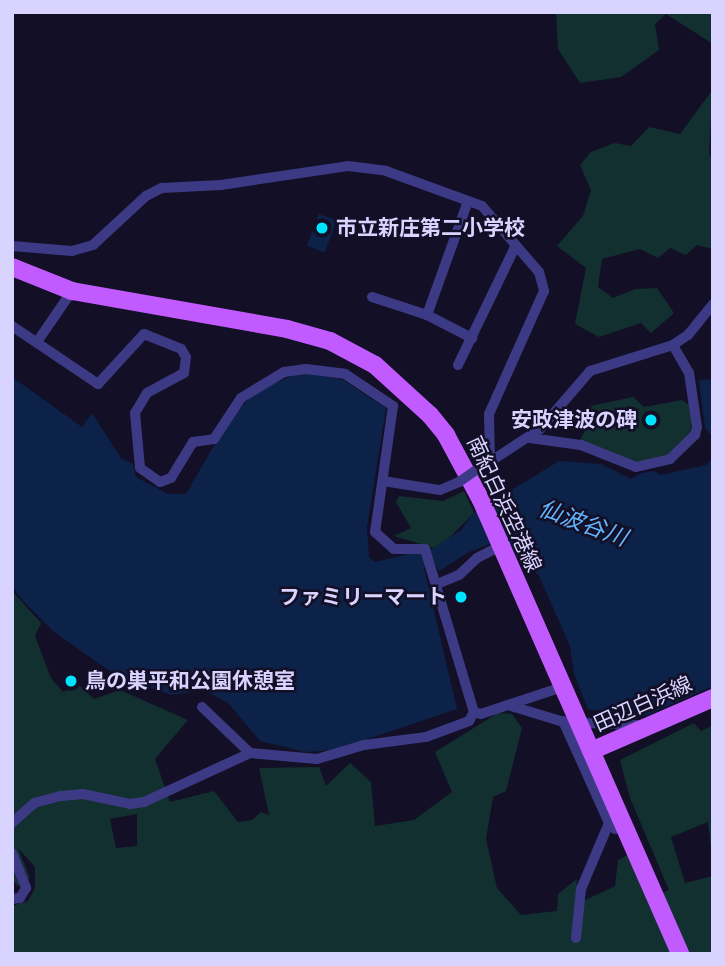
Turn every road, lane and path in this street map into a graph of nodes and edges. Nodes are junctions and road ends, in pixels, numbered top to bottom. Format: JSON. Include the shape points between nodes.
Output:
{"nodes":[{"id":1,"x":468,"y":201,"type":"junction"},
{"id":2,"x":516,"y":245,"type":"junction"},
{"id":3,"x":12,"y":246,"type":"edge"},
{"id":4,"x":12,"y":267,"type":"edge"},
{"id":5,"x":72,"y":291,"type":"junction"},
{"id":6,"x":372,"y":297,"type":"dead end"},
{"id":7,"x":713,"y":304,"type":"edge"},
{"id":8,"x":427,"y":315,"type":"junction"},
{"id":9,"x":12,"y":326,"type":"edge"},
{"id":10,"x":472,"y":338,"type":"junction"},
{"id":11,"x":37,"y":342,"type":"junction"},
{"id":12,"x":673,"y":345,"type":"junction"},
{"id":13,"x":458,"y":365,"type":"dead end"},
{"id":14,"x":530,"y":438,"type":"junction"},
{"id":15,"x":485,"y":465,"type":"junction"},
{"id":16,"x":383,"y":481,"type":"junction"},
{"id":17,"x":500,"y":545,"type":"junction"},
{"id":18,"x":435,"y":585,"type":"junction"},
{"id":19,"x":562,"y":687,"type":"junction"},
{"id":20,"x":713,"y":698,"type":"edge"},
{"id":21,"x":512,"y":706,"type":"junction"},
{"id":22,"x":202,"y":707,"type":"dead end"},
{"id":23,"x":474,"y":712,"type":"junction"},
{"id":24,"x":589,"y":723,"type":"dead end"},
{"id":25,"x":640,"y":730,"type":"junction"},
{"id":26,"x":591,"y":751,"type":"junction"},
{"id":27,"x":250,"y":753,"type":"junction"},
{"id":28,"x":12,"y":823,"type":"edge"},
{"id":29,"x":617,"y":823,"type":"junction"},
{"id":30,"x":12,"y":853,"type":"edge"},
{"id":31,"x":12,"y":899,"type":"edge"},
{"id":32,"x":576,"y":939,"type":"dead end"},
{"id":33,"x":680,"y":954,"type":"edge"}],
"edges":[{"from":1,"to":2,"type":"street","via":[[482,206]]},
{"from":1,"to":3,"type":"street","via":[[386,171],[348,166],[221,186],[162,188],[146,196],[93,245],[72,251]]},
{"from":1,"to":8,"type":"street"},
{"from":2,"to":10,"type":"street"},
{"from":2,"to":15,"type":"street","via":[[539,272],[544,291],[489,414]]},
{"from":4,"to":5,"type":"main road","name":"南紀白浜空港線"},
{"from":5,"to":11,"type":"street"},
{"from":5,"to":17,"type":"main road","name":"南紀白浜空港線","via":[[287,329],[341,345],[388,375],[446,435]]},
{"from":6,"to":8,"type":"street"},
{"from":7,"to":12,"type":"street","via":[[688,335]]},
{"from":8,"to":10,"type":"street"},
{"from":9,"to":11,"type":"street"},
{"from":10,"to":13,"type":"street"},
{"from":11,"to":16,"type":"street","via":[[99,384],[144,334],[181,349],[186,357],[184,373],[147,393],[135,412],[141,468],[154,480],[169,480],[193,442],[214,439],[245,394],[276,375],[306,369],[345,374],[393,406]]},
{"from":12,"to":14,"type":"street","via":[[590,371]]},
{"from":12,"to":14,"type":"street","via":[[690,373],[697,427],[695,435],[670,458],[636,467],[581,445]]},
{"from":14,"to":15,"type":"street"},
{"from":15,"to":16,"type":"street","bridge":true,"via":[[440,490]]},
{"from":16,"to":18,"type":"street","via":[[375,532],[394,549],[425,550]]},
{"from":17,"to":18,"type":"street"},
{"from":17,"to":19,"type":"main road","name":"南紀白浜空港線"},
{"from":18,"to":23,"type":"street"},
{"from":19,"to":21,"type":"street","via":[[537,698],[524,697]]},
{"from":19,"to":26,"type":"main road","name":"南紀白浜空港線"},
{"from":20,"to":25,"type":"main road","name":"田辺白浜線"},
{"from":21,"to":23,"type":"street","via":[[481,715]]},
{"from":21,"to":29,"type":"street","via":[[565,722]]},
{"from":22,"to":27,"type":"street"},
{"from":23,"to":27,"type":"street","via":[[469,721],[426,737],[364,745],[317,759]]},
{"from":24,"to":25,"type":"street","via":[[637,725]]},
{"from":25,"to":26,"type":"main road","name":"田辺白浜線"},
{"from":26,"to":29,"type":"main road","name":"南紀白浜空港線"},
{"from":27,"to":28,"type":"street","via":[[144,802],[130,804],[83,794],[61,796],[34,803]]},
{"from":29,"to":32,"type":"street","via":[[581,889]]},
{"from":29,"to":33,"type":"main road","name":"南紀白浜空港線"},
{"from":30,"to":31,"type":"street","via":[[26,888],[20,898]]}]}
